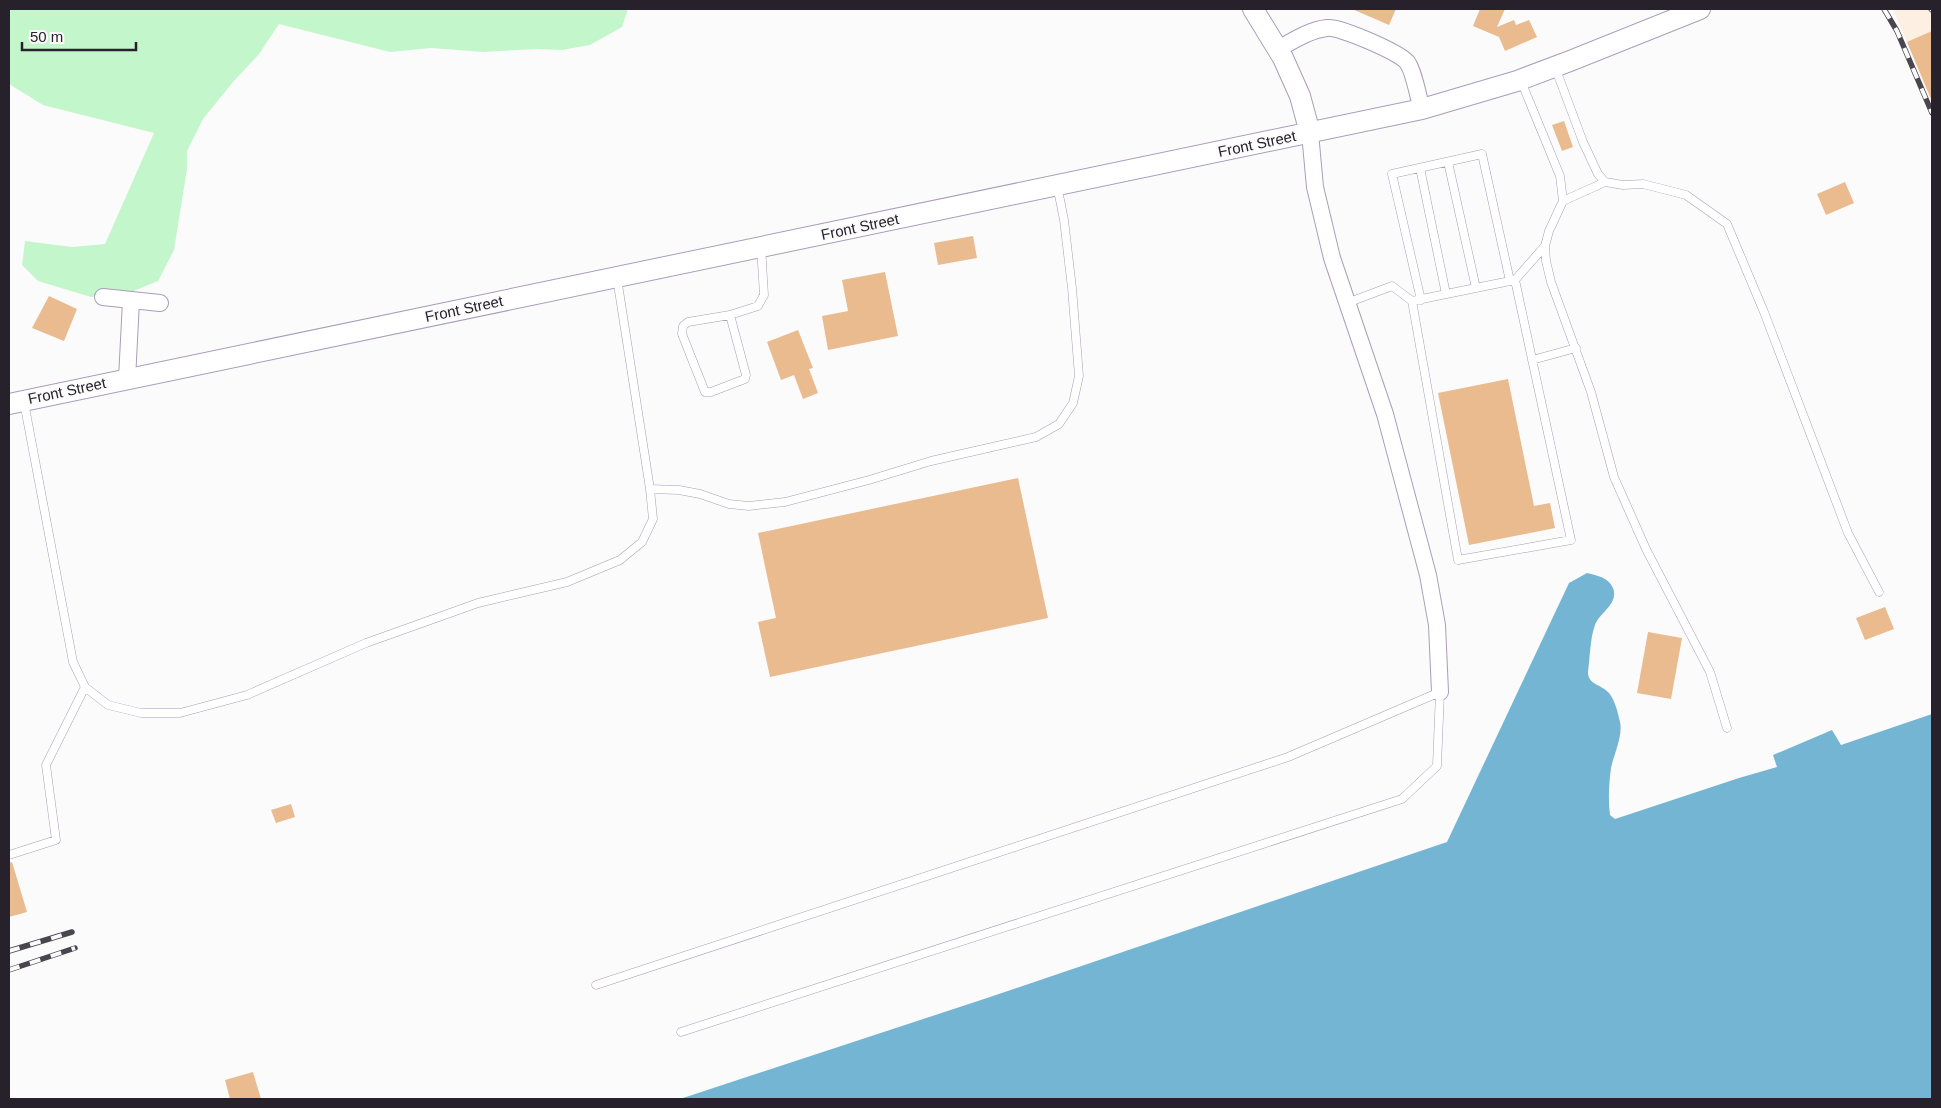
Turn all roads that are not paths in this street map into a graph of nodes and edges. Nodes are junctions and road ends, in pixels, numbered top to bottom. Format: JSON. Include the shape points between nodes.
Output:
{"nodes":[{"id":1,"x":1253,"y":9,"type":"edge"},
{"id":2,"x":1700,"y":9,"type":"edge"},
{"id":3,"x":1278,"y":49,"type":"junction"},
{"id":4,"x":1555,"y":67,"type":"junction"},
{"id":5,"x":1520,"y":79,"type":"junction"},
{"id":6,"x":1422,"y":109,"type":"junction"},
{"id":7,"x":1310,"y":133,"type":"junction"},
{"id":8,"x":1448,"y":162,"type":"junction"},
{"id":9,"x":1420,"y":168,"type":"junction"},
{"id":10,"x":1605,"y":182,"type":"junction"},
{"id":11,"x":1057,"y":185,"type":"junction"},
{"id":12,"x":1563,"y":202,"type":"junction"},
{"id":13,"x":1545,"y":246,"type":"junction"},
{"id":14,"x":762,"y":247,"type":"junction"},
{"id":15,"x":616,"y":278,"type":"junction"},
{"id":16,"x":1513,"y":281,"type":"junction"},
{"id":17,"x":1476,"y":288,"type":"junction"},
{"id":18,"x":1446,"y":294,"type":"junction"},
{"id":19,"x":103,"y":297,"type":"dead end"},
{"id":20,"x":1421,"y":300,"type":"junction"},
{"id":21,"x":131,"y":301,"type":"junction"},
{"id":22,"x":1412,"y":301,"type":"junction"},
{"id":23,"x":1347,"y":302,"type":"junction"},
{"id":24,"x":160,"y":303,"type":"dead end"},
{"id":25,"x":730,"y":315,"type":"junction"},
{"id":26,"x":1576,"y":348,"type":"junction"},
{"id":27,"x":1532,"y":360,"type":"junction"},
{"id":28,"x":127,"y":379,"type":"junction"},
{"id":29,"x":16,"y":402,"type":"edge"},
{"id":30,"x":650,"y":489,"type":"junction"},
{"id":31,"x":1879,"y":592,"type":"dead end"},
{"id":32,"x":85,"y":687,"type":"junction"},
{"id":33,"x":1440,"y":692,"type":"junction"},
{"id":34,"x":1727,"y":728,"type":"dead end"},
{"id":35,"x":9,"y":855,"type":"edge"},
{"id":36,"x":596,"y":985,"type":"dead end"},
{"id":37,"x":681,"y":1032,"type":"dead end"}],
"edges":[{"from":1,"to":3,"type":"street"},
{"from":2,"to":4,"type":"street","name":"Front Street"},
{"from":3,"to":6,"type":"street","via":[[1312,31],[1328,27],[1343,31],[1398,54],[1408,63]]},
{"from":3,"to":7,"type":"street","via":[[1300,96]]},
{"from":4,"to":5,"type":"street","name":"Front Street"},
{"from":4,"to":10,"type":"lane","via":[[1583,142]]},
{"from":5,"to":6,"type":"street","name":"Front Street"},
{"from":5,"to":12,"type":"lane","via":[[1560,176]]},
{"from":6,"to":7,"type":"street","name":"Front Street"},
{"from":7,"to":11,"type":"street","name":"Front Street"},
{"from":7,"to":23,"type":"street","via":[[1316,187],[1332,258]]},
{"from":8,"to":9,"type":"lane"},
{"from":8,"to":16,"type":"lane","via":[[1482,154]]},
{"from":8,"to":17,"type":"lane"},
{"from":9,"to":18,"type":"lane"},
{"from":9,"to":20,"type":"lane","via":[[1392,174]]},
{"from":10,"to":12,"type":"lane"},
{"from":10,"to":31,"type":"lane","via":[[1643,184],[1686,195],[1727,224],[1848,533]]},
{"from":11,"to":14,"type":"street","name":"Front Street"},
{"from":11,"to":30,"type":"lane","via":[[1072,288],[1079,376],[1073,403],[1059,424],[1036,437],[931,461],[785,502],[749,506],[729,504],[679,490]]},
{"from":12,"to":13,"type":"lane"},
{"from":13,"to":16,"type":"lane"},
{"from":13,"to":26,"type":"lane","via":[[1551,282]]},
{"from":14,"to":15,"type":"street","name":"Front Street"},
{"from":14,"to":25,"type":"lane","via":[[762,300],[758,306]]},
{"from":15,"to":28,"type":"street","name":"Front Street"},
{"from":15,"to":30,"type":"lane"},
{"from":16,"to":17,"type":"lane"},
{"from":16,"to":27,"type":"lane"},
{"from":17,"to":18,"type":"lane"},
{"from":18,"to":20,"type":"lane"},
{"from":19,"to":21,"type":"street"},
{"from":20,"to":22,"type":"lane"},
{"from":21,"to":24,"type":"street"},
{"from":21,"to":28,"type":"street"},
{"from":22,"to":23,"type":"lane","via":[[1392,286]]},
{"from":22,"to":27,"type":"lane","via":[[1458,560],[1571,540]]},
{"from":23,"to":33,"type":"street","via":[[1385,414],[1428,575],[1438,625]]},
{"from":25,"to":25,"type":"lane","via":[[688,322],[683,326],[682,334],[705,392],[744,379],[746,375]]},
{"from":26,"to":27,"type":"lane"},
{"from":26,"to":34,"type":"lane","via":[[1614,477],[1646,549],[1710,672]]},
{"from":28,"to":29,"type":"street","name":"Front Street"},
{"from":29,"to":32,"type":"lane","via":[[73,662]]},
{"from":30,"to":32,"type":"lane","via":[[652,519],[642,542],[620,560],[567,582],[478,603],[366,643],[247,695],[180,713],[141,713],[108,705]]},
{"from":32,"to":35,"type":"lane","via":[[46,765],[56,840]]},
{"from":33,"to":36,"type":"lane","via":[[1288,757]]},
{"from":33,"to":37,"type":"lane","via":[[1437,766],[1402,799]]}]}
